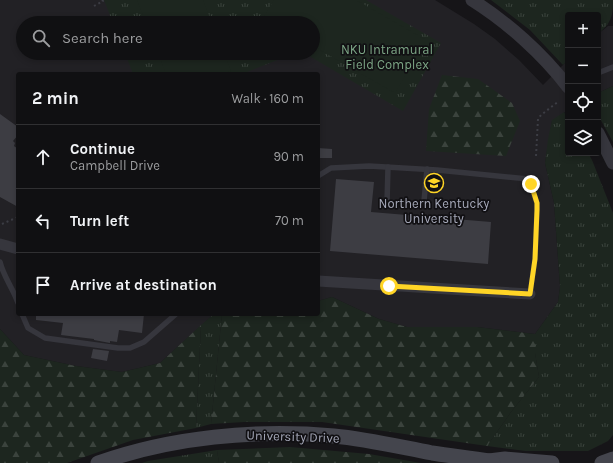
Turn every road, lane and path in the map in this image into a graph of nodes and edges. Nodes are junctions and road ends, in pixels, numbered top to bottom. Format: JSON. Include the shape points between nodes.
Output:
{"nodes":[{"id":1,"x":102,"y":0,"type":"edge"},
{"id":2,"x":472,"y":0,"type":"edge"},
{"id":3,"x":94,"y":6,"type":"dead end"},
{"id":4,"x":613,"y":67,"type":"edge"},
{"id":5,"x":601,"y":72,"type":"edge"},
{"id":6,"x":566,"y":84,"type":"edge"},
{"id":7,"x":559,"y":101,"type":"dead end"},
{"id":8,"x":601,"y":139,"type":"edge"},
{"id":9,"x":536,"y":156,"type":"dead end"},
{"id":10,"x":613,"y":163,"type":"edge"},
{"id":11,"x":388,"y":167,"type":"junction"},
{"id":12,"x":427,"y":169,"type":"junction"},
{"id":13,"x":320,"y":175,"type":"edge"},
{"id":14,"x":424,"y":202,"type":"dead end"},
{"id":15,"x":386,"y":203,"type":"dead end"},
{"id":16,"x":16,"y":217,"type":"edge"},
{"id":17,"x":2,"y":224,"type":"dead end"},
{"id":18,"x":0,"y":244,"type":"edge"},
{"id":19,"x":16,"y":248,"type":"edge"},
{"id":20,"x":0,"y":262,"type":"edge"},
{"id":21,"x":320,"y":281,"type":"edge"},
{"id":22,"x":530,"y":294,"type":"joint"},
{"id":23,"x":16,"y":297,"type":"edge"},
{"id":24,"x":23,"y":316,"type":"edge"},
{"id":25,"x":174,"y":316,"type":"edge"},
{"id":26,"x":491,"y":462,"type":"edge"},
{"id":27,"x":98,"y":463,"type":"edge"},
{"id":28,"x":552,"y":463,"type":"edge"}],
"edges":[{"from":1,"to":3,"type":"path"},
{"from":2,"to":6,"type":"street","via":[[520,36]]},
{"from":4,"to":5,"type":"lane"},
{"from":7,"to":9,"type":"path","via":[[538,120]]},
{"from":8,"to":10,"type":"street"},
{"from":11,"to":12,"type":"lane"},
{"from":11,"to":13,"type":"lane","via":[[336,167]]},
{"from":11,"to":15,"type":"lane"},
{"from":12,"to":14,"type":"lane"},
{"from":12,"to":22,"type":"lane","via":[[528,179],[537,203],[535,259]]},
{"from":16,"to":17,"type":"path"},
{"from":18,"to":19,"type":"street"},
{"from":20,"to":23,"type":"lane","via":[[4,276]]},
{"from":21,"to":22,"type":"street"},
{"from":24,"to":25,"type":"lane","via":[[28,328],[45,338],[130,348],[144,342]]},
{"from":26,"to":27,"type":"main road","name":"University Drive","via":[[348,438],[290,434],[207,438],[165,445]]},
{"from":26,"to":28,"type":"main road","name":"University Drive","via":[[505,459]]}]}
